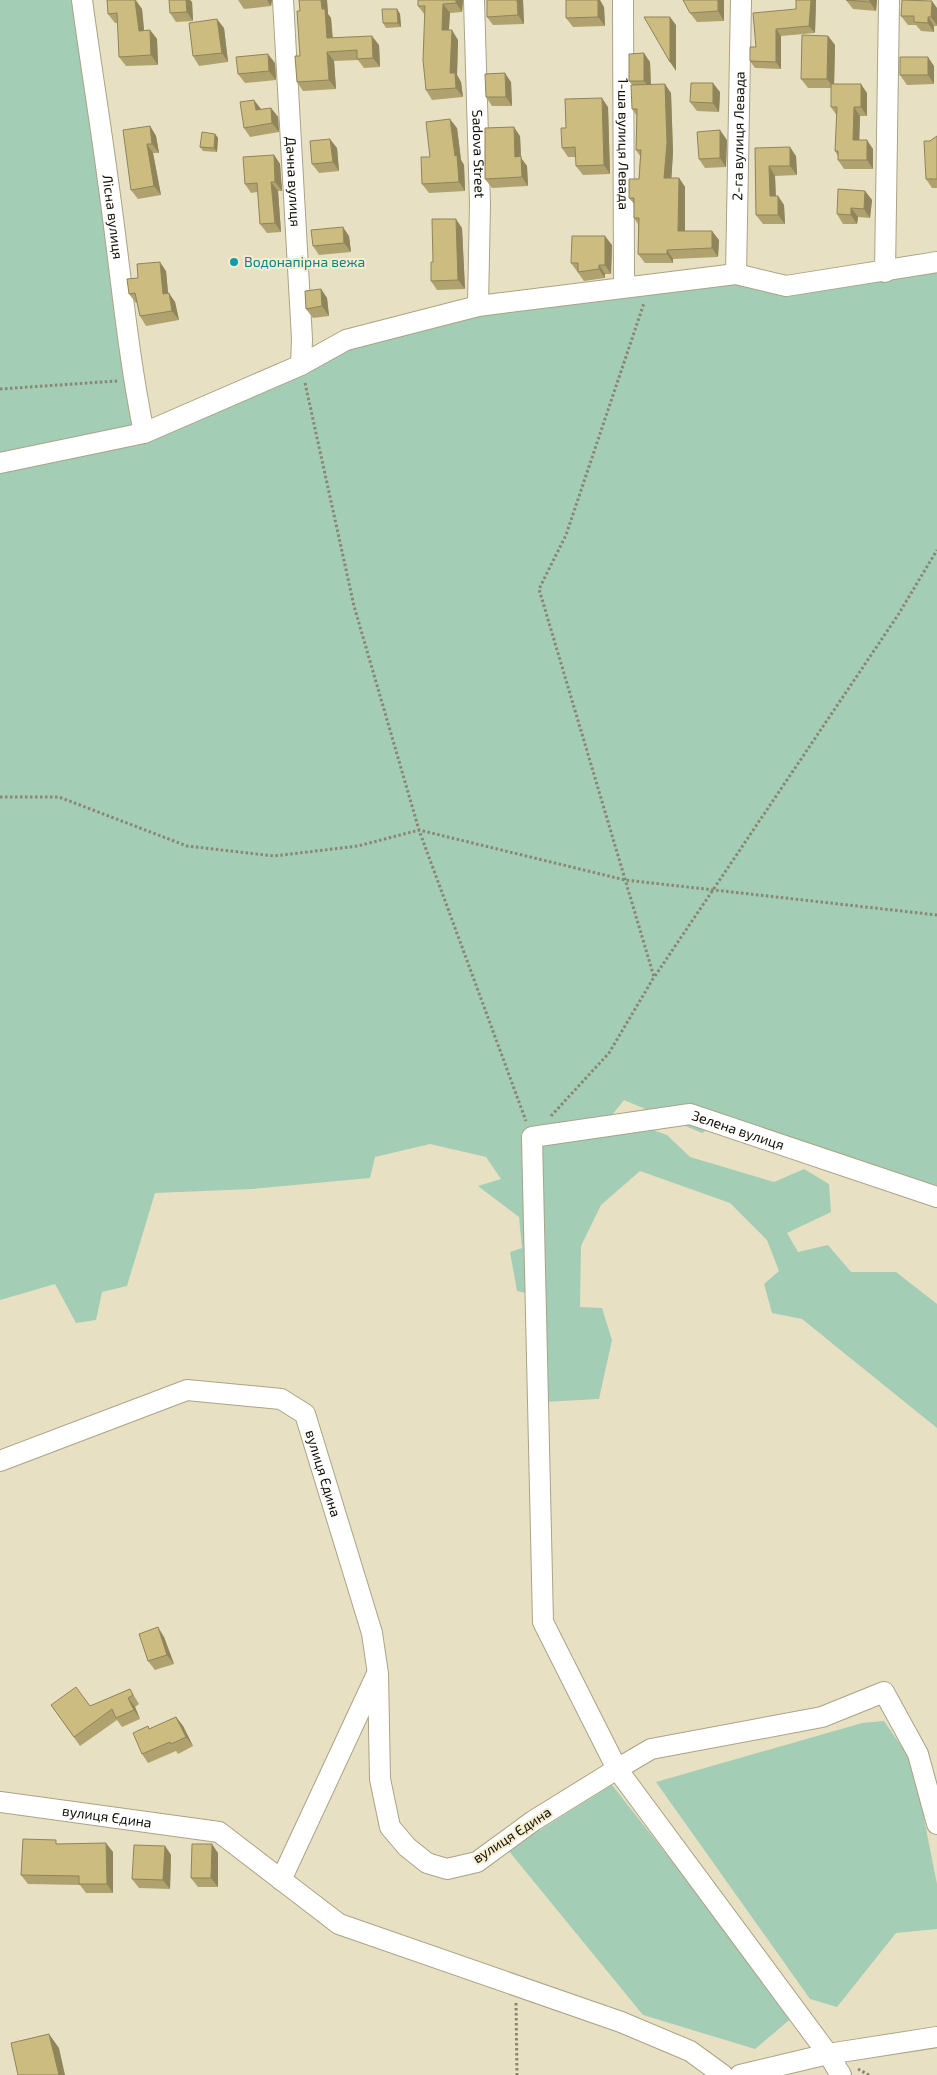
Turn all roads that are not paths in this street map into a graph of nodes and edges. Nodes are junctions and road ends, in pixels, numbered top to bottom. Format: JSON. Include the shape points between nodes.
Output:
{"nodes":[{"id":1,"x":82,"y":0,"type":"edge"},
{"id":2,"x":283,"y":0,"type":"edge"},
{"id":3,"x":474,"y":0,"type":"edge"},
{"id":4,"x":623,"y":0,"type":"edge"},
{"id":5,"x":741,"y":0,"type":"edge"},
{"id":6,"x":889,"y":0,"type":"edge"},
{"id":7,"x":937,"y":262,"type":"edge"},
{"id":8,"x":885,"y":272,"type":"junction"},
{"id":9,"x":736,"y":274,"type":"junction"},
{"id":10,"x":628,"y":287,"type":"junction"},
{"id":11,"x":478,"y":306,"type":"junction"},
{"id":12,"x":301,"y":365,"type":"junction"},
{"id":13,"x":144,"y":433,"type":"junction"},
{"id":14,"x":0,"y":463,"type":"edge"},
{"id":15,"x":937,"y":1197,"type":"edge"},
{"id":16,"x":0,"y":1461,"type":"edge"},
{"id":17,"x":378,"y":1672,"type":"junction"},
{"id":18,"x":617,"y":1770,"type":"junction"},
{"id":19,"x":0,"y":1802,"type":"edge"},
{"id":20,"x":937,"y":1824,"type":"edge"},
{"id":21,"x":281,"y":1880,"type":"junction"},
{"id":22,"x":937,"y":2037,"type":"edge"},
{"id":23,"x":828,"y":2054,"type":"junction"},
{"id":24,"x":722,"y":2075,"type":"edge"},
{"id":25,"x":740,"y":2075,"type":"edge"},
{"id":26,"x":841,"y":2075,"type":"edge"}],
"edges":[{"from":1,"to":13,"type":"street","name":"Лісна вулиця","via":[[133,380]]},
{"from":2,"to":12,"type":"street","name":"Дачна вулиця"},
{"from":3,"to":11,"type":"street","name":"Sadova Street","via":[[480,204]]},
{"from":4,"to":10,"type":"street","name":"1-ша вулиця Левада","via":[[624,278]]},
{"from":5,"to":9,"type":"street","name":"2-га вулиця Левада"},
{"from":6,"to":8,"type":"street"},
{"from":7,"to":8,"type":"street"},
{"from":8,"to":9,"type":"street","via":[[786,286]]},
{"from":9,"to":10,"type":"street"},
{"from":10,"to":11,"type":"street"},
{"from":11,"to":12,"type":"street","via":[[346,340]]},
{"from":12,"to":13,"type":"street"},
{"from":13,"to":14,"type":"street"},
{"from":15,"to":18,"type":"street","name":"Зелена вулиця","via":[[690,1114],[532,1137],[543,1622]]},
{"from":16,"to":17,"type":"street","name":"вулиця Єдина","via":[[187,1390],[281,1399],[305,1414],[372,1633]]},
{"from":17,"to":18,"type":"street","name":"вулиця Єдина","via":[[380,1779],[390,1827],[427,1863],[447,1869],[477,1862],[533,1820]]},
{"from":17,"to":21,"type":"street"},
{"from":18,"to":20,"type":"street","name":"вулиця Єдина","via":[[651,1749],[822,1717],[884,1692],[918,1754]]},
{"from":18,"to":23,"type":"street"},
{"from":19,"to":21,"type":"street","name":"вулиця Єдина","via":[[219,1832]]},
{"from":21,"to":24,"type":"street","name":"вулиця Єдина","via":[[338,1924],[622,2022],[690,2050]]},
{"from":22,"to":23,"type":"street"},
{"from":23,"to":25,"type":"street"},
{"from":23,"to":26,"type":"street"}]}
